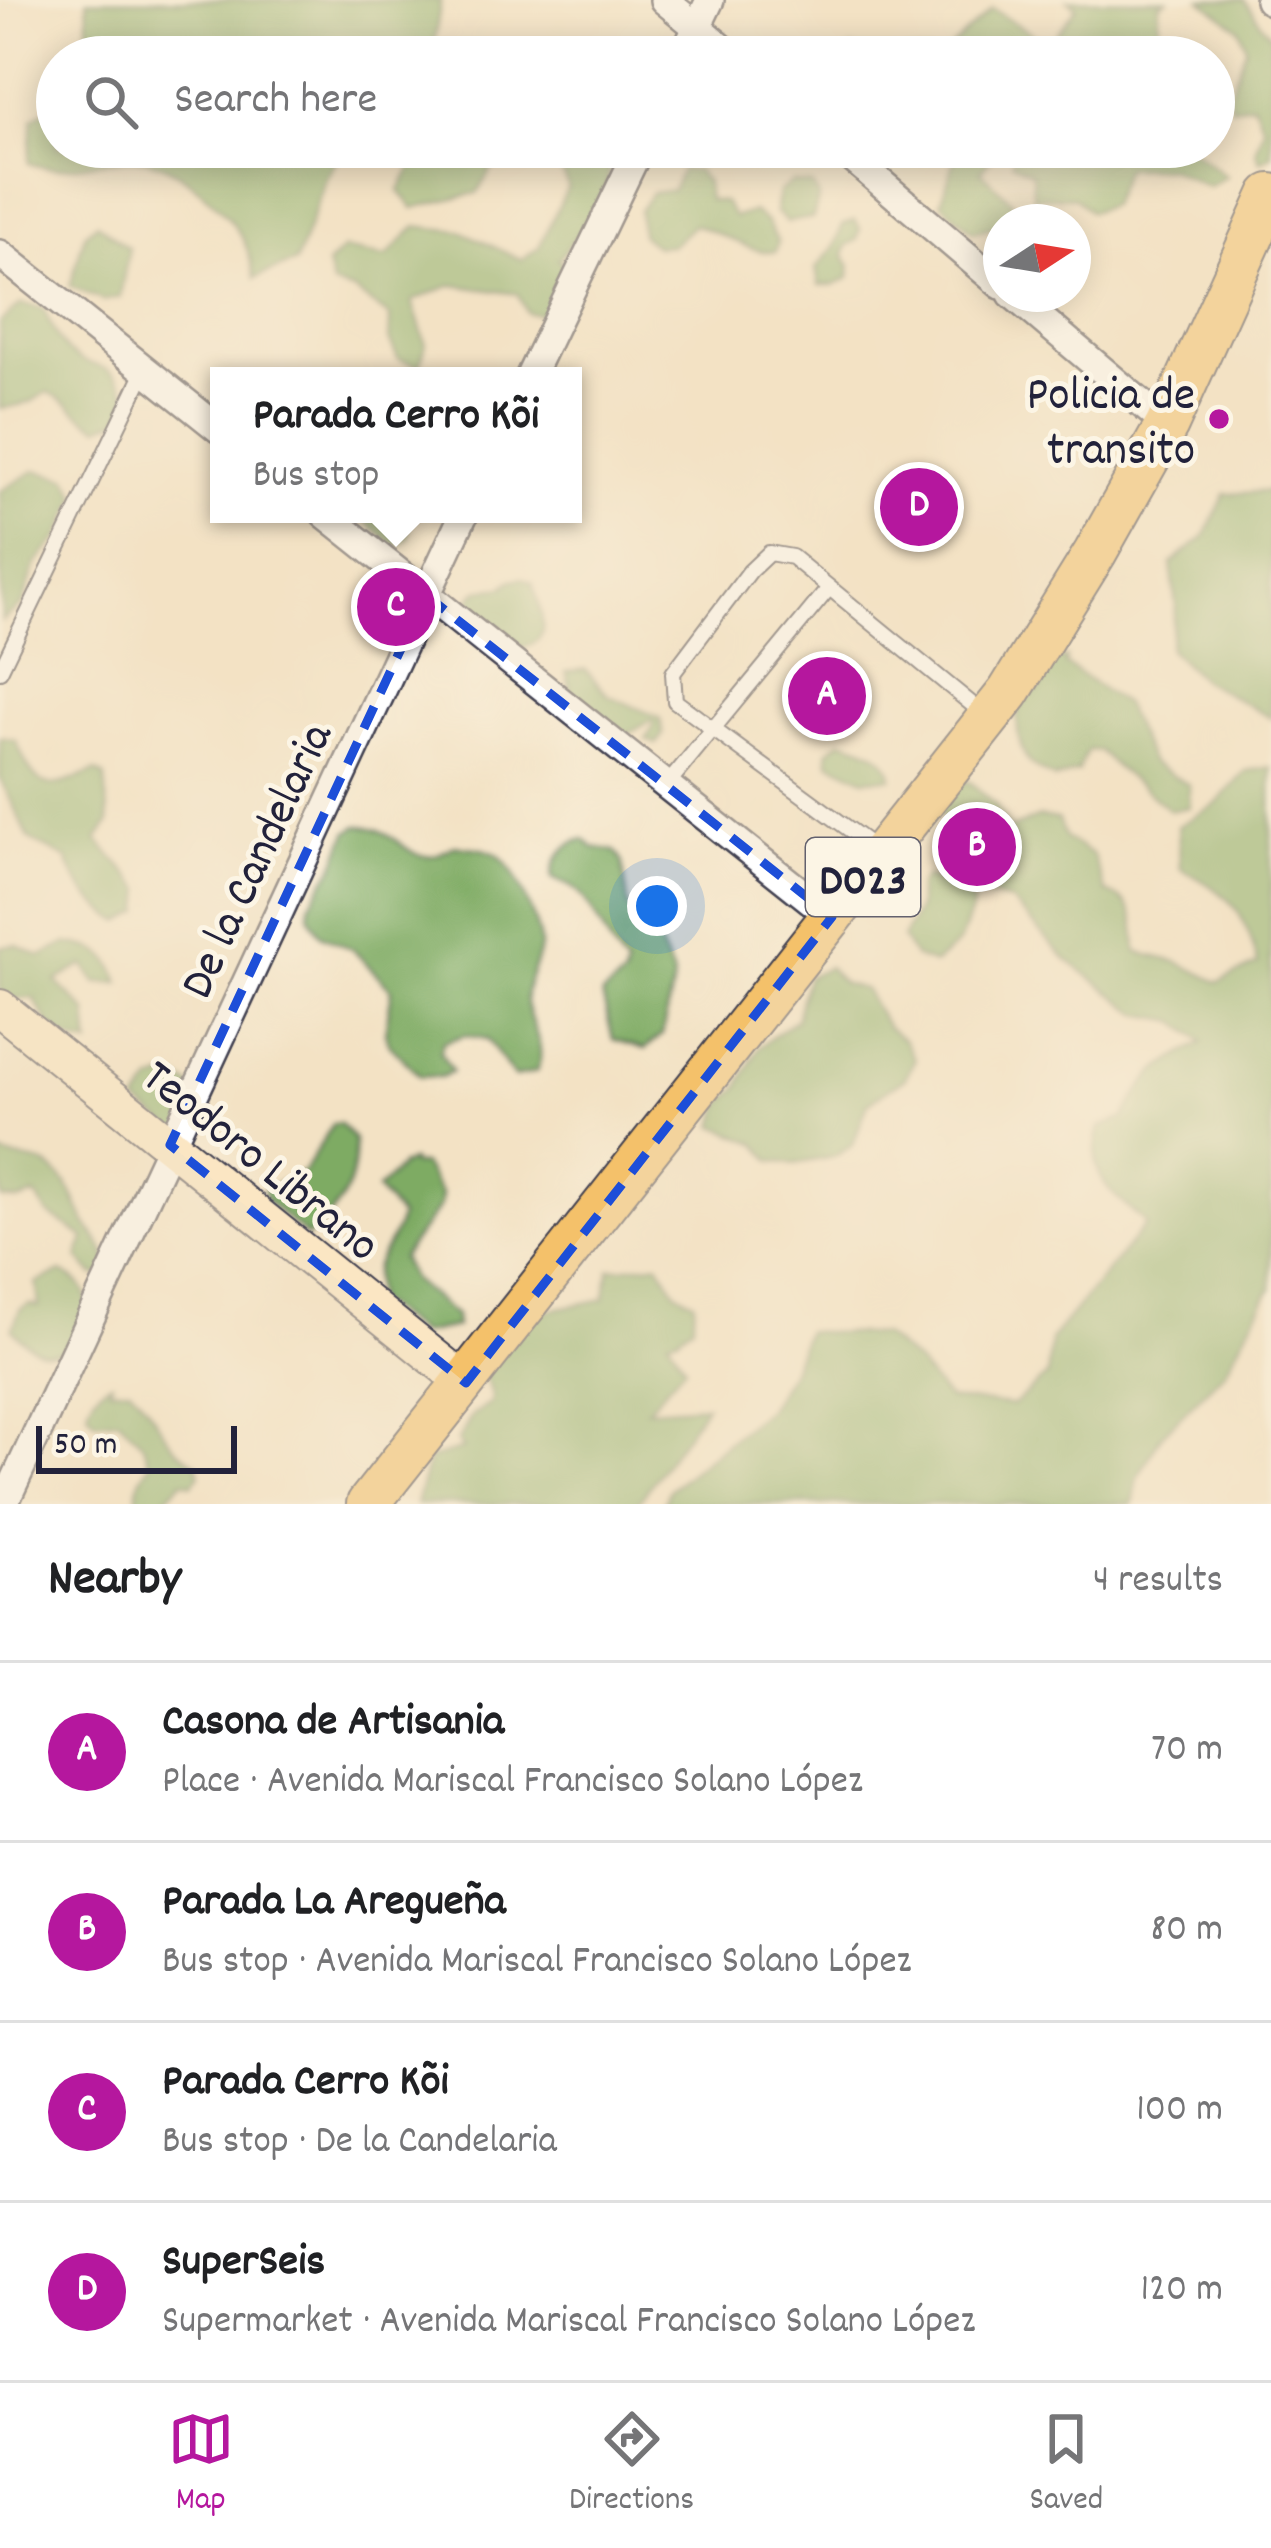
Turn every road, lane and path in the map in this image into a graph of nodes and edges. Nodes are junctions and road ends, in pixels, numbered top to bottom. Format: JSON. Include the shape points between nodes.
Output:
{"nodes":[{"id":1,"x":664,"y":0,"type":"edge"},
{"id":2,"x":710,"y":0,"type":"edge"},
{"id":3,"x":698,"y":27,"type":"junction"},
{"id":4,"x":694,"y":36,"type":"edge"},
{"id":5,"x":708,"y":36,"type":"edge"},
{"id":6,"x":630,"y":168,"type":"edge"},
{"id":7,"x":864,"y":168,"type":"edge"},
{"id":8,"x":1271,"y":195,"type":"edge"},
{"id":9,"x":0,"y":254,"type":"edge"},
{"id":10,"x":983,"y":270,"type":"edge"},
{"id":11,"x":1033,"y":312,"type":"edge"},
{"id":12,"x":534,"y":367,"type":"edge"},
{"id":13,"x":145,"y":370,"type":"junction"},
{"id":14,"x":210,"y":422,"type":"edge"},
{"id":15,"x":1167,"y":425,"type":"junction"},
{"id":16,"x":336,"y":523,"type":"edge"},
{"id":17,"x":460,"y":523,"type":"edge"},
{"id":18,"x":829,"y":588,"type":"junction"},
{"id":19,"x":426,"y":595,"type":"junction"},
{"id":20,"x":0,"y":671,"type":"edge"},
{"id":21,"x":988,"y":718,"type":"junction"},
{"id":22,"x":711,"y":730,"type":"junction"},
{"id":23,"x":666,"y":786,"type":"junction"},
{"id":24,"x":882,"y":854,"type":"junction"},
{"id":25,"x":832,"y":917,"type":"junction"},
{"id":26,"x":0,"y":1008,"type":"edge"},
{"id":27,"x":170,"y":1144,"type":"junction"},
{"id":28,"x":466,"y":1383,"type":"junction"},
{"id":29,"x":4,"y":1504,"type":"edge"},
{"id":30,"x":368,"y":1504,"type":"edge"}],
"edges":[{"from":1,"to":3,"type":"street"},
{"from":2,"to":3,"type":"street"},
{"from":3,"to":4,"type":"street"},
{"from":3,"to":5,"type":"street"},
{"from":6,"to":12,"type":"street"},
{"from":7,"to":10,"type":"street"},
{"from":8,"to":15,"type":"main road","number":"D023"},
{"from":9,"to":13,"type":"street"},
{"from":11,"to":15,"type":"street"},
{"from":13,"to":14,"type":"street"},
{"from":13,"to":20,"type":"lane"},
{"from":15,"to":21,"type":"main road","number":"D023"},
{"from":16,"to":19,"type":"street"},
{"from":17,"to":19,"type":"street","name":"De la Candelaria"},
{"from":18,"to":21,"type":"lane"},
{"from":18,"to":22,"type":"lane"},
{"from":18,"to":22,"type":"lane","via":[[792,557],[769,553],[750,572],[674,673],[675,701]]},
{"from":19,"to":23,"type":"street"},
{"from":19,"to":27,"type":"street","name":"De la Candelaria"},
{"from":21,"to":24,"type":"main road","number":"D023"},
{"from":22,"to":23,"type":"lane"},
{"from":22,"to":24,"type":"lane"},
{"from":23,"to":25,"type":"street"},
{"from":24,"to":25,"type":"main road","number":"D023"},
{"from":25,"to":28,"type":"main road","number":"D023"},
{"from":26,"to":27,"type":"main road","name":"Teodoro Librano"},
{"from":27,"to":28,"type":"main road","name":"Teodoro Librano"},
{"from":27,"to":29,"type":"street","name":"De la Candelaria"},
{"from":28,"to":30,"type":"main road","number":"D023"}]}
